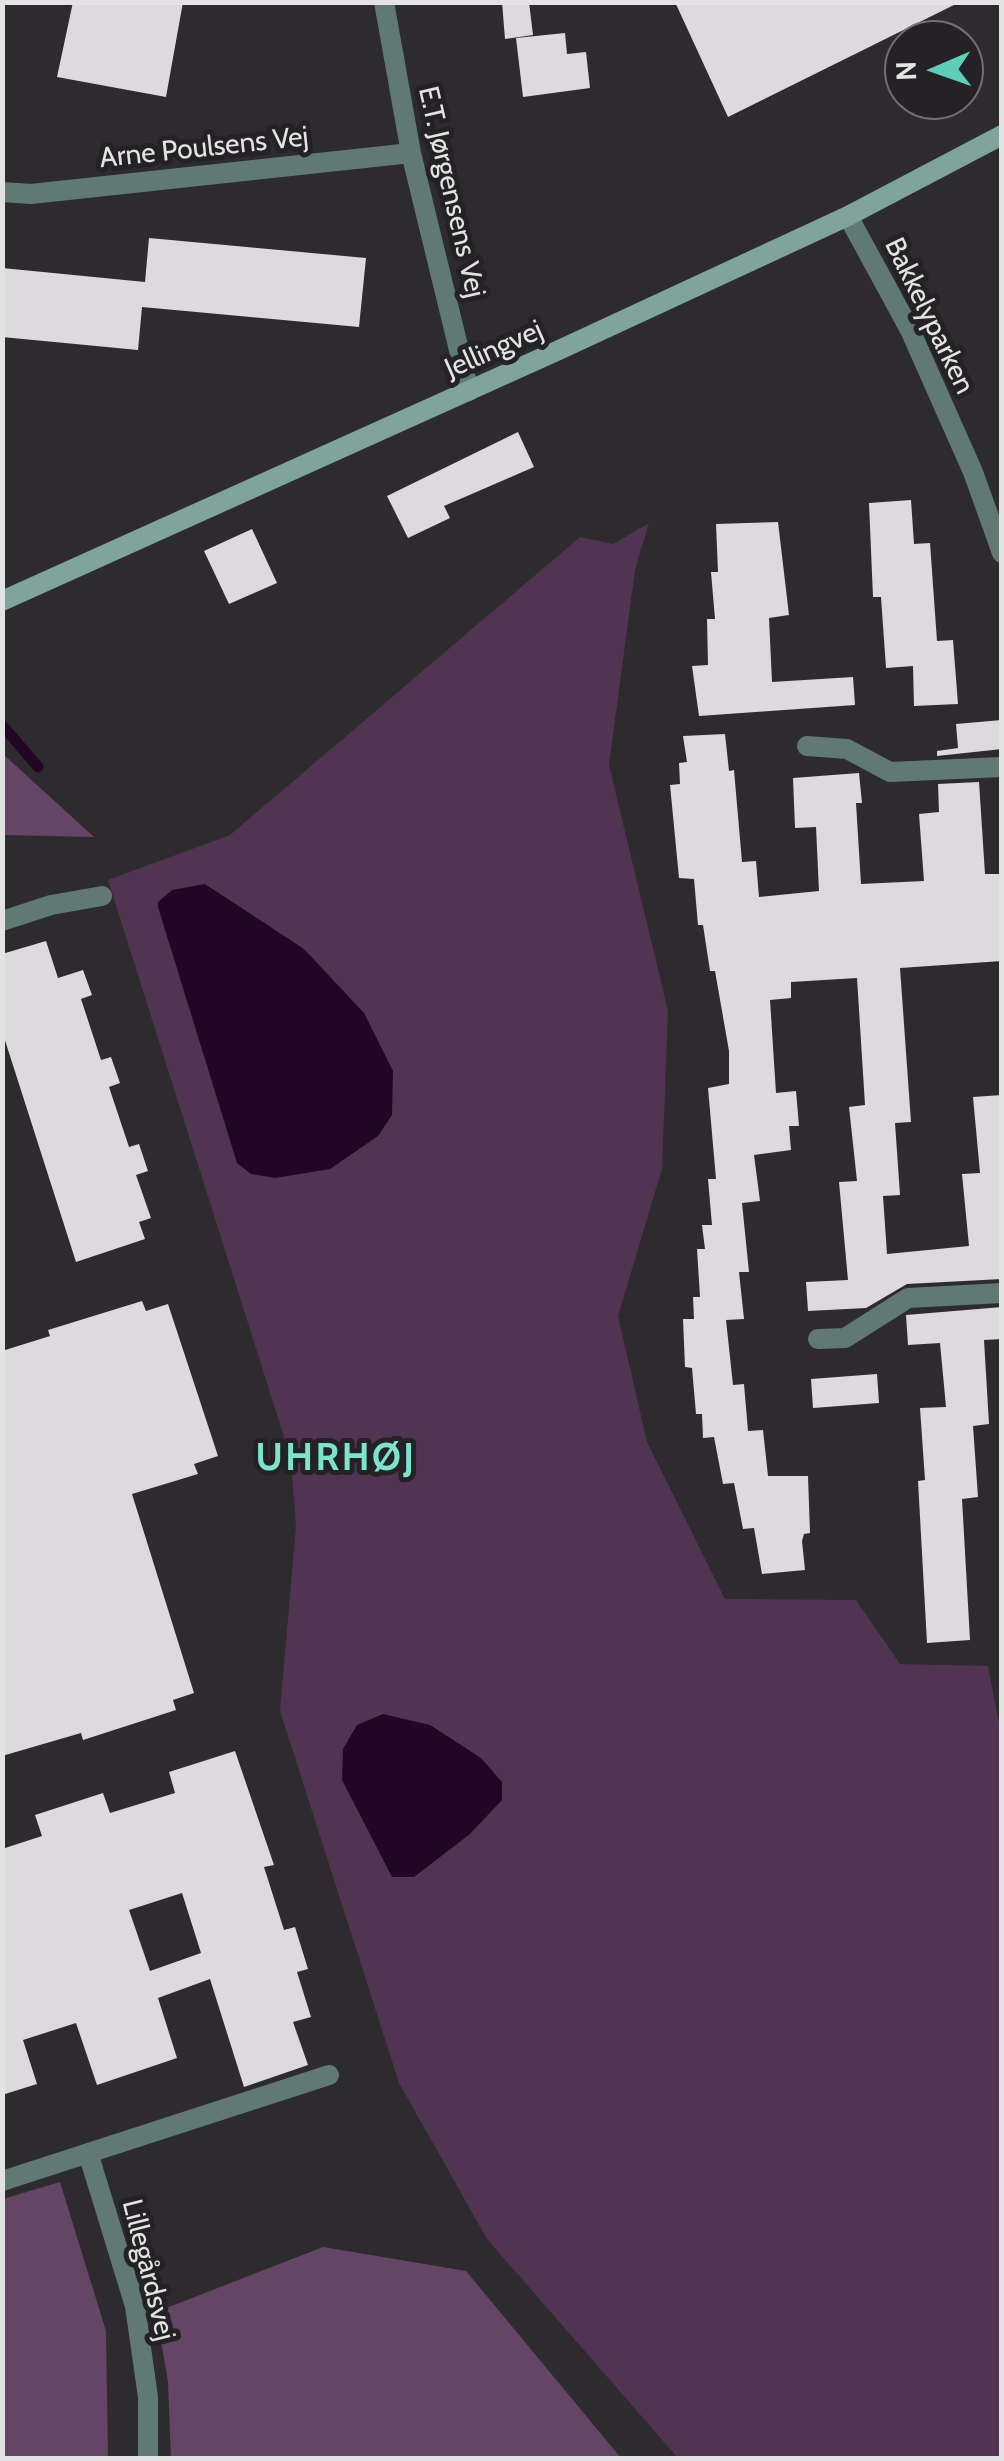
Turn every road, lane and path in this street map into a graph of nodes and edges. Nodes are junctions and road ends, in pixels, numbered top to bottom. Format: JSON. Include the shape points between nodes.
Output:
{"nodes":[{"id":1,"x":384,"y":2,"type":"edge"},
{"id":2,"x":1002,"y":135,"type":"edge"},
{"id":3,"x":410,"y":154,"type":"junction"},
{"id":4,"x":2,"y":192,"type":"edge"},
{"id":5,"x":848,"y":216,"type":"junction"},
{"id":6,"x":469,"y":392,"type":"junction"},
{"id":7,"x":1002,"y":553,"type":"edge"},
{"id":8,"x":2,"y":601,"type":"edge"},
{"id":9,"x":807,"y":746,"type":"dead end"},
{"id":10,"x":1002,"y":767,"type":"edge"},
{"id":11,"x":102,"y":896,"type":"dead end"},
{"id":12,"x":2,"y":921,"type":"edge"},
{"id":13,"x":1002,"y":1293,"type":"edge"},
{"id":14,"x":818,"y":1339,"type":"dead end"},
{"id":15,"x":329,"y":2075,"type":"dead end"},
{"id":16,"x":89,"y":2156,"type":"junction"},
{"id":17,"x":2,"y":2182,"type":"edge"},
{"id":18,"x":148,"y":2458,"type":"edge"}],
"edges":[{"from":1,"to":3,"type":"street","name":"E.T. Jørgensens Vej"},
{"from":2,"to":5,"type":"main road","name":"Jellingvej"},
{"from":3,"to":4,"type":"street","name":"Arne Poulsens Vej"},
{"from":3,"to":6,"type":"street","name":"E.T. Jørgensens Vej"},
{"from":5,"to":6,"type":"main road","name":"Jellingvej"},
{"from":5,"to":7,"type":"street","name":"Bakkelyparken","via":[[910,330]]},
{"from":6,"to":8,"type":"main road","name":"Jellingvej"},
{"from":9,"to":10,"type":"street","via":[[847,749],[890,772]]},
{"from":11,"to":12,"type":"street"},
{"from":13,"to":14,"type":"street","via":[[908,1298],[845,1338]]},
{"from":15,"to":16,"type":"street"},
{"from":16,"to":17,"type":"street"},
{"from":16,"to":18,"type":"street","name":"Lillegårdsvej","via":[[135,2306],[148,2397]]}]}
